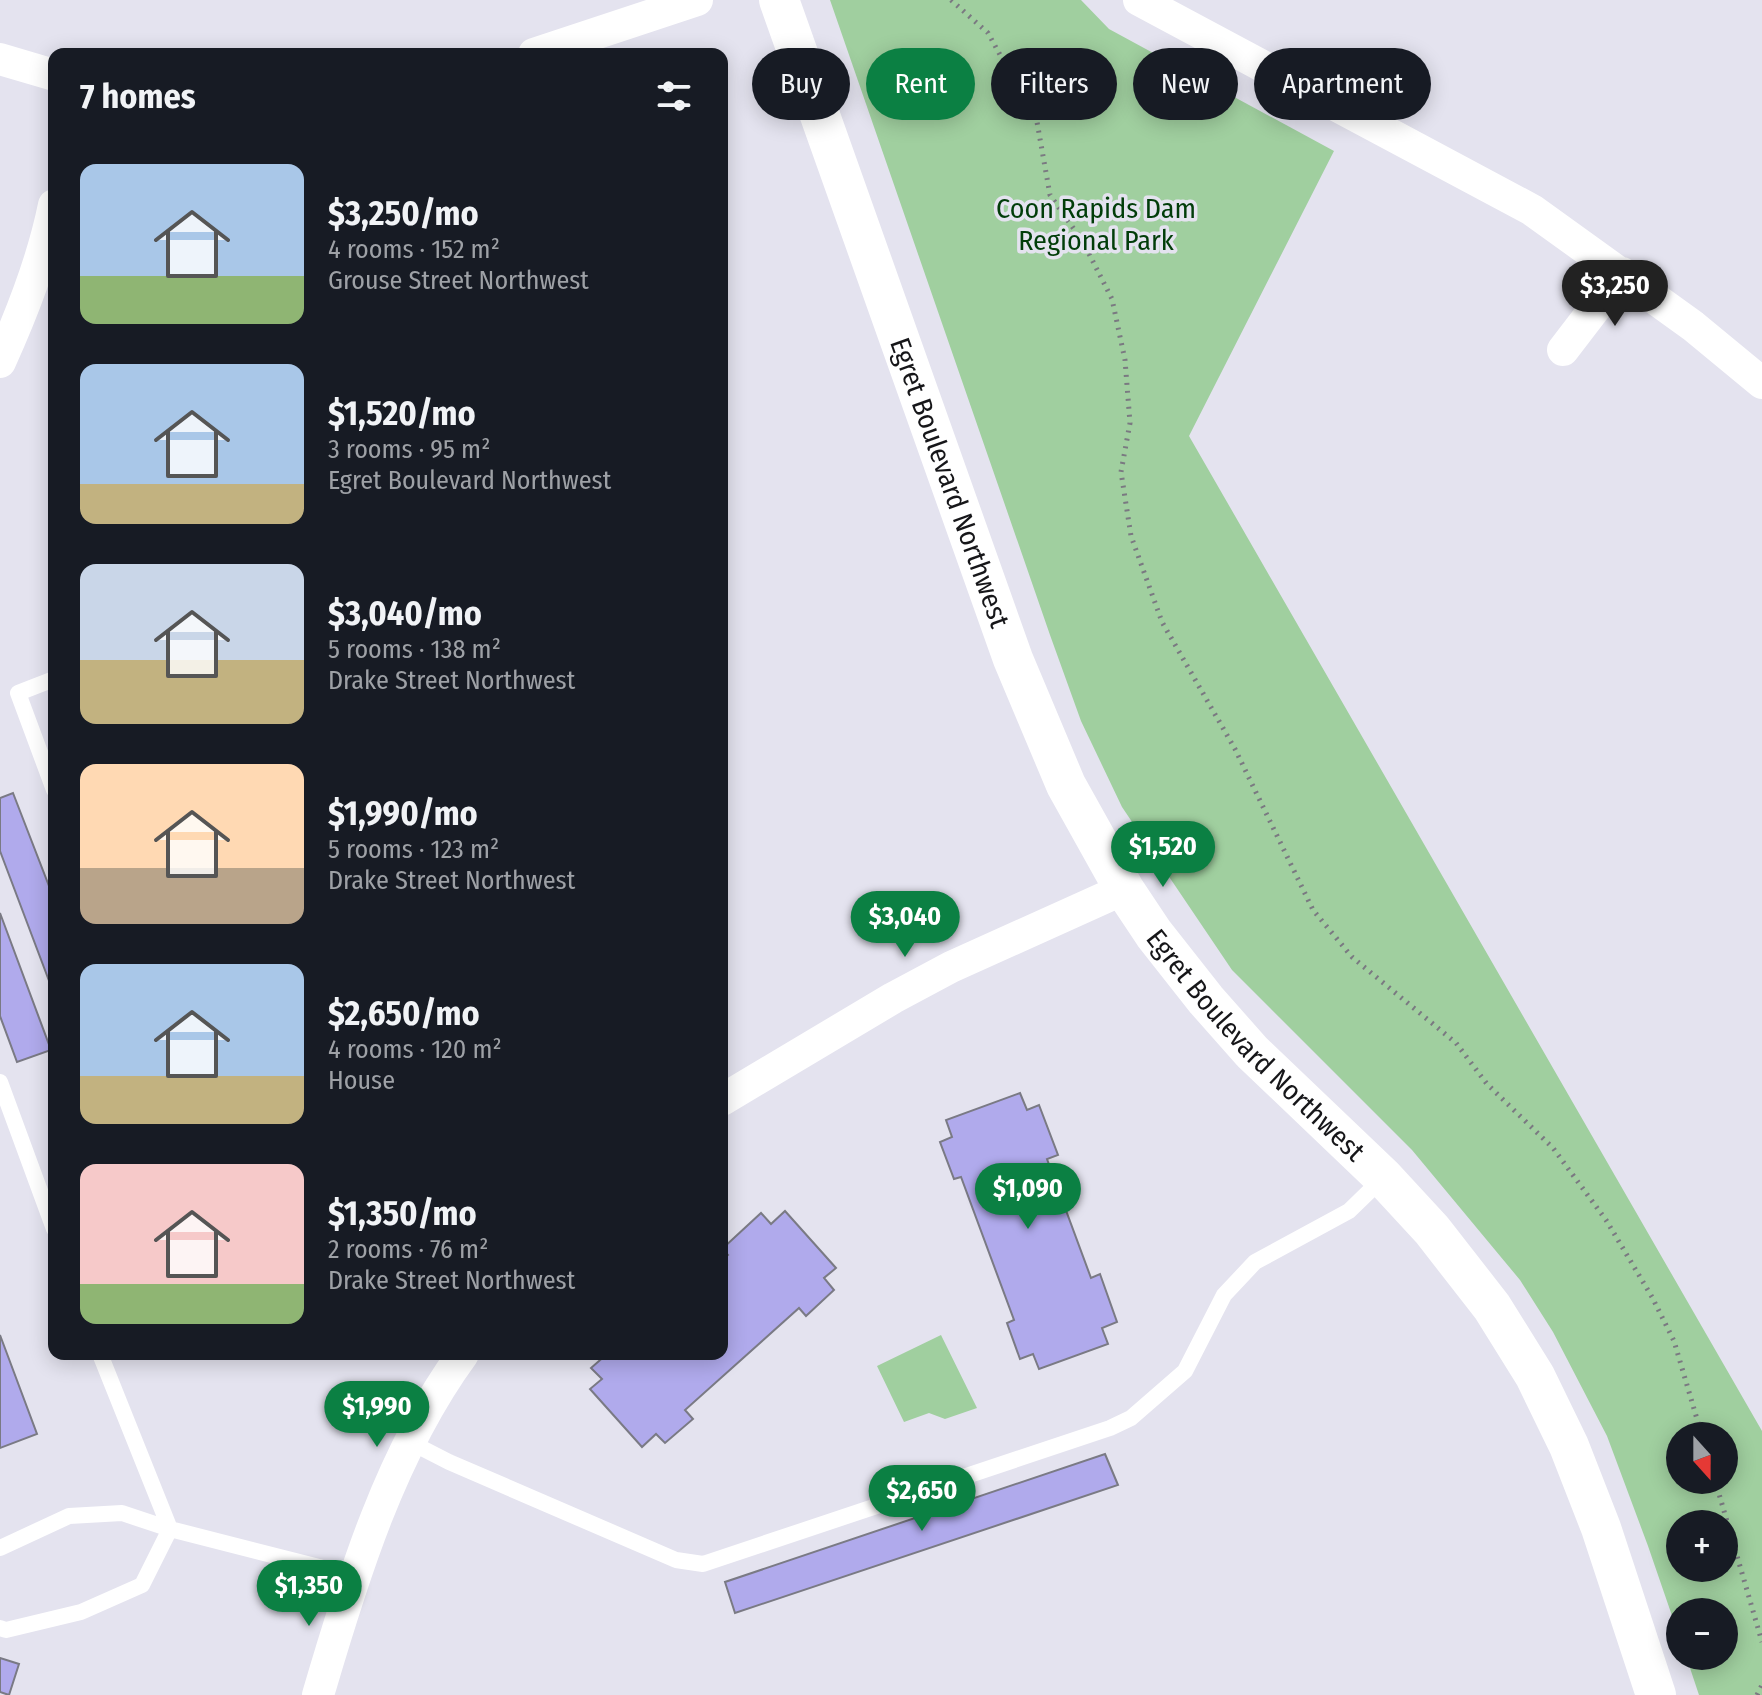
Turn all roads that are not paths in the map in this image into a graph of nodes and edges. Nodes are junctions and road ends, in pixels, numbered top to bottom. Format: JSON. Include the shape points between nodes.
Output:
{"nodes":[{"id":1,"x":697,"y":0,"type":"edge"},
{"id":2,"x":779,"y":0,"type":"edge"},
{"id":3,"x":1139,"y":0,"type":"edge"},
{"id":4,"x":552,"y":48,"type":"edge"},
{"id":5,"x":0,"y":59,"type":"edge"},
{"id":6,"x":48,"y":73,"type":"edge"},
{"id":7,"x":48,"y":235,"type":"edge"},
{"id":8,"x":1622,"y":273,"type":"junction"},
{"id":9,"x":1563,"y":350,"type":"dead end"},
{"id":10,"x":0,"y":362,"type":"edge"},
{"id":11,"x":1762,"y":383,"type":"edge"},
{"id":12,"x":48,"y":681,"type":"edge"},
{"id":13,"x":48,"y":774,"type":"edge"},
{"id":14,"x":1124,"y":889,"type":"junction"},
{"id":15,"x":0,"y":1082,"type":"edge"},
{"id":16,"x":728,"y":1096,"type":"edge"},
{"id":17,"x":1384,"y":1178,"type":"junction"},
{"id":18,"x":48,"y":1213,"type":"edge"},
{"id":19,"x":102,"y":1360,"type":"edge"},
{"id":20,"x":459,"y":1360,"type":"edge"},
{"id":21,"x":410,"y":1442,"type":"junction"},
{"id":22,"x":170,"y":1529,"type":"junction"},
{"id":23,"x":0,"y":1548,"type":"edge"},
{"id":24,"x":354,"y":1578,"type":"junction"},
{"id":25,"x":0,"y":1628,"type":"edge"},
{"id":26,"x":318,"y":1695,"type":"edge"},
{"id":27,"x":1656,"y":1695,"type":"edge"}],
"edges":[{"from":1,"to":4,"type":"street"},
{"from":2,"to":14,"type":"street","name":"Egret Boulevard Northwest","via":[[1013,659],[1052,757]]},
{"from":3,"to":8,"type":"street","via":[[1532,210]]},
{"from":5,"to":6,"type":"street"},
{"from":7,"to":10,"type":"street"},
{"from":8,"to":9,"type":"street"},
{"from":8,"to":11,"type":"street"},
{"from":12,"to":13,"type":"lane","via":[[18,693]]},
{"from":14,"to":16,"type":"street","via":[[951,967]]},
{"from":14,"to":17,"type":"street","name":"Egret Boulevard Northwest","via":[[1162,944],[1252,1052]]},
{"from":15,"to":18,"type":"lane"},
{"from":17,"to":21,"type":"lane","via":[[1349,1211],[1255,1262],[1224,1295],[1185,1371],[1131,1418],[703,1564],[676,1560]]},
{"from":17,"to":27,"type":"street","name":"Egret Boulevard Northwest","via":[[1478,1287],[1535,1376],[1587,1490]]},
{"from":19,"to":22,"type":"lane"},
{"from":20,"to":21,"type":"street"},
{"from":21,"to":24,"type":"street"},
{"from":22,"to":23,"type":"lane","via":[[122,1513],[69,1516]]},
{"from":22,"to":24,"type":"lane"},
{"from":22,"to":25,"type":"lane","via":[[142,1585],[81,1612]]},
{"from":24,"to":26,"type":"street"}]}
